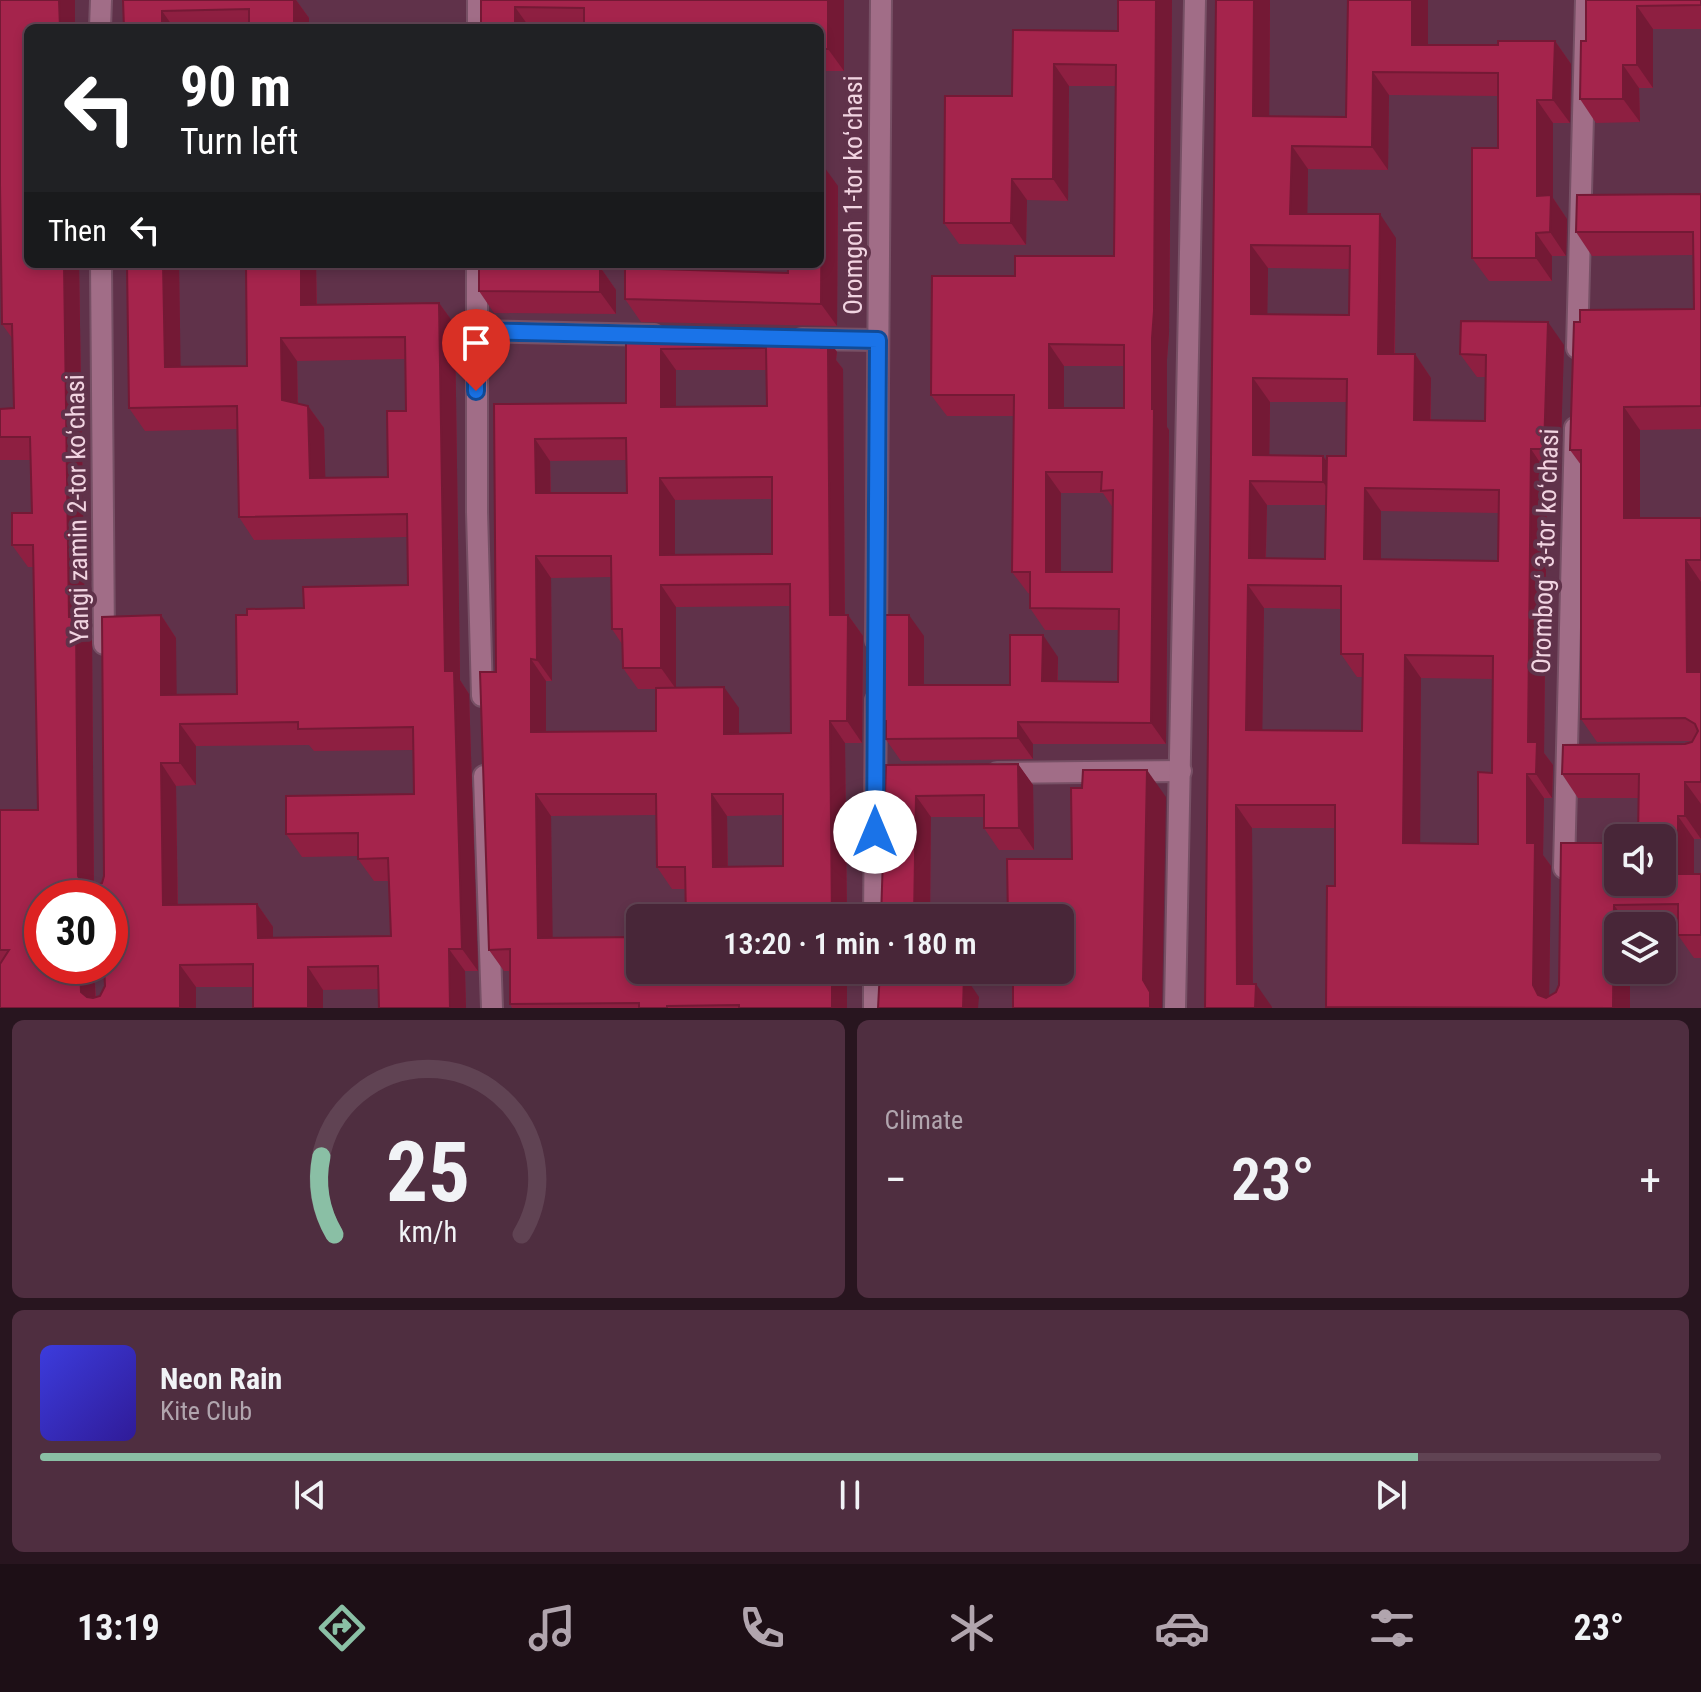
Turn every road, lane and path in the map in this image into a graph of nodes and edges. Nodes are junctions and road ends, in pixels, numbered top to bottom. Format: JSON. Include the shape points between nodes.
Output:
{"nodes":[{"id":1,"x":101,"y":0,"type":"edge"},
{"id":2,"x":478,"y":0,"type":"edge"},
{"id":3,"x":881,"y":0,"type":"edge"},
{"id":4,"x":1195,"y":0,"type":"edge"},
{"id":5,"x":1586,"y":0,"type":"edge"},
{"id":6,"x":100,"y":24,"type":"edge"},
{"id":7,"x":478,"y":24,"type":"edge"},
{"id":8,"x":101,"y":268,"type":"edge"},
{"id":9,"x":477,"y":268,"type":"edge"},
{"id":10,"x":476,"y":331,"type":"junction"},
{"id":11,"x":677,"y":336,"type":"edge"},
{"id":12,"x":785,"y":338,"type":"edge"},
{"id":13,"x":878,"y":340,"type":"junction"},
{"id":14,"x":1576,"y":374,"type":"edge"},
{"id":15,"x":1575,"y":406,"type":"edge"},
{"id":16,"x":105,"y":666,"type":"edge"},
{"id":17,"x":482,"y":713,"type":"edge"},
{"id":18,"x":483,"y":760,"type":"edge"},
{"id":19,"x":1181,"y":771,"type":"junction"},
{"id":20,"x":982,"y":773,"type":"edge"},
{"id":21,"x":1564,"y":882,"type":"edge"},
{"id":22,"x":875,"y":904,"type":"edge"},
{"id":23,"x":874,"y":984,"type":"edge"},
{"id":24,"x":492,"y":1008,"type":"edge"},
{"id":25,"x":874,"y":1008,"type":"edge"},
{"id":26,"x":1175,"y":1008,"type":"edge"}],
"edges":[{"from":1,"to":6,"type":"street"},
{"from":2,"to":7,"type":"street"},
{"from":3,"to":13,"type":"street","name":"Oromgoh 1-tor koʻchasi"},
{"from":4,"to":19,"type":"street"},
{"from":5,"to":14,"type":"street"},
{"from":8,"to":16,"type":"street","name":"Yangi zamin 2-tor koʻchasi"},
{"from":9,"to":10,"type":"street"},
{"from":10,"to":11,"type":"street"},
{"from":10,"to":17,"type":"street"},
{"from":12,"to":13,"type":"street"},
{"from":13,"to":22,"type":"street","name":"Oromgoh 1-tor koʻchasi","via":[[876,673],[883,774]]},
{"from":15,"to":21,"type":"street","name":"Orombogʻ 3-tor koʻchasi","via":[[1573,755]]},
{"from":18,"to":24,"type":"street"},
{"from":19,"to":20,"type":"street"},
{"from":19,"to":26,"type":"street"},
{"from":23,"to":25,"type":"street"}]}
